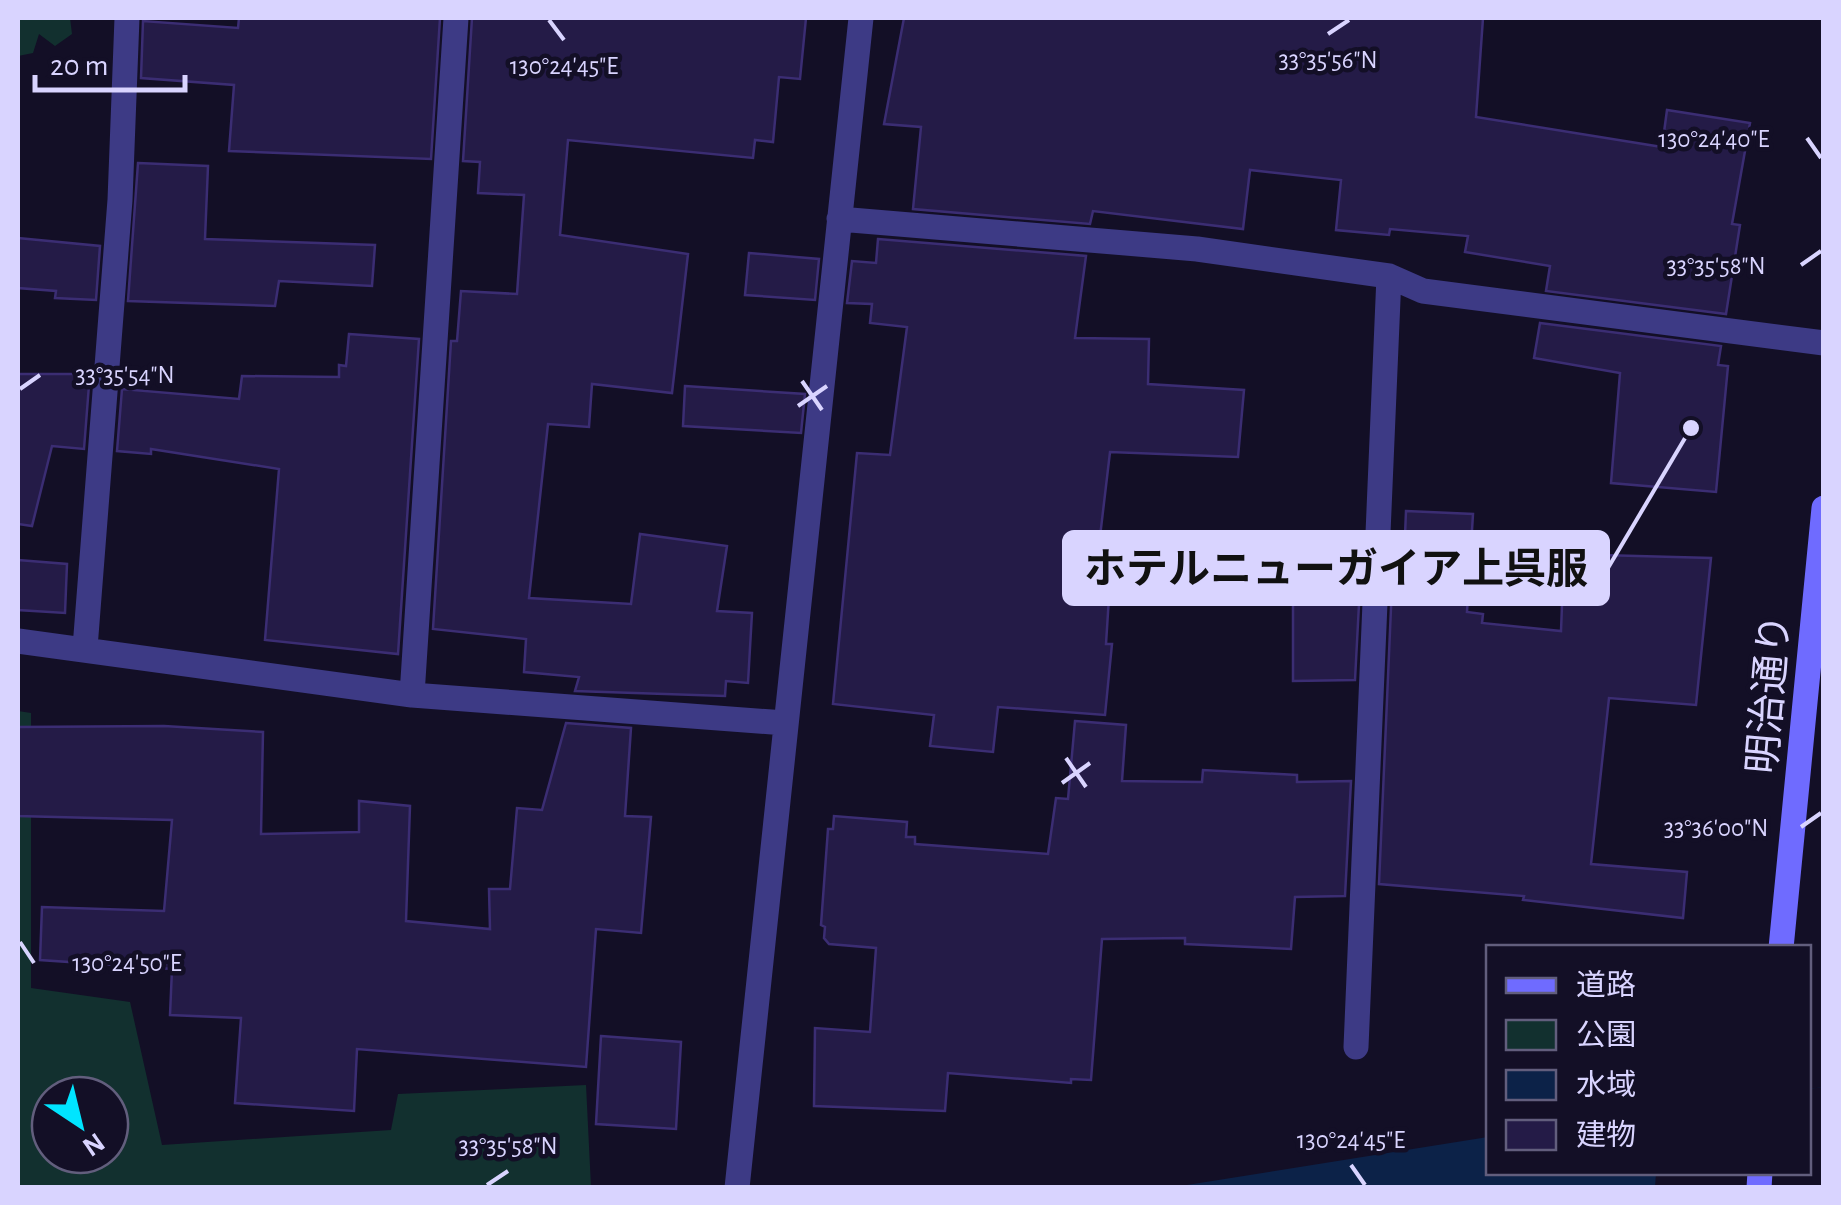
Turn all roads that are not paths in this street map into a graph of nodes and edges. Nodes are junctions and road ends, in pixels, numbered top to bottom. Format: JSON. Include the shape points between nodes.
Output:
{"nodes":[{"id":1,"x":127,"y":18,"type":"edge"},
{"id":2,"x":456,"y":18,"type":"edge"},
{"id":3,"x":862,"y":18,"type":"edge"},
{"id":4,"x":839,"y":219,"type":"junction"},
{"id":5,"x":1389,"y":276,"type":"junction"},
{"id":6,"x":1824,"y":343,"type":"edge"},
{"id":7,"x":1824,"y":508,"type":"edge"},
{"id":8,"x":18,"y":641,"type":"edge"},
{"id":9,"x":85,"y":648,"type":"junction"},
{"id":10,"x":412,"y":694,"type":"junction"},
{"id":11,"x":785,"y":724,"type":"junction"},
{"id":12,"x":1781,"y":945,"type":"edge"},
{"id":13,"x":1356,"y":1048,"type":"dead end"},
{"id":14,"x":738,"y":1179,"type":"edge"}],
"edges":[{"from":1,"to":9,"type":"street","via":[[120,200]]},
{"from":2,"to":10,"type":"street"},
{"from":3,"to":4,"type":"street"},
{"from":4,"to":5,"type":"street","via":[[1197,249]]},
{"from":4,"to":11,"type":"street"},
{"from":5,"to":6,"type":"street","via":[[1423,291]]},
{"from":5,"to":13,"type":"street"},
{"from":7,"to":12,"type":"street","name":"明治通り"},
{"from":8,"to":9,"type":"street"},
{"from":9,"to":10,"type":"street"},
{"from":10,"to":11,"type":"street"},
{"from":11,"to":14,"type":"street"}]}
